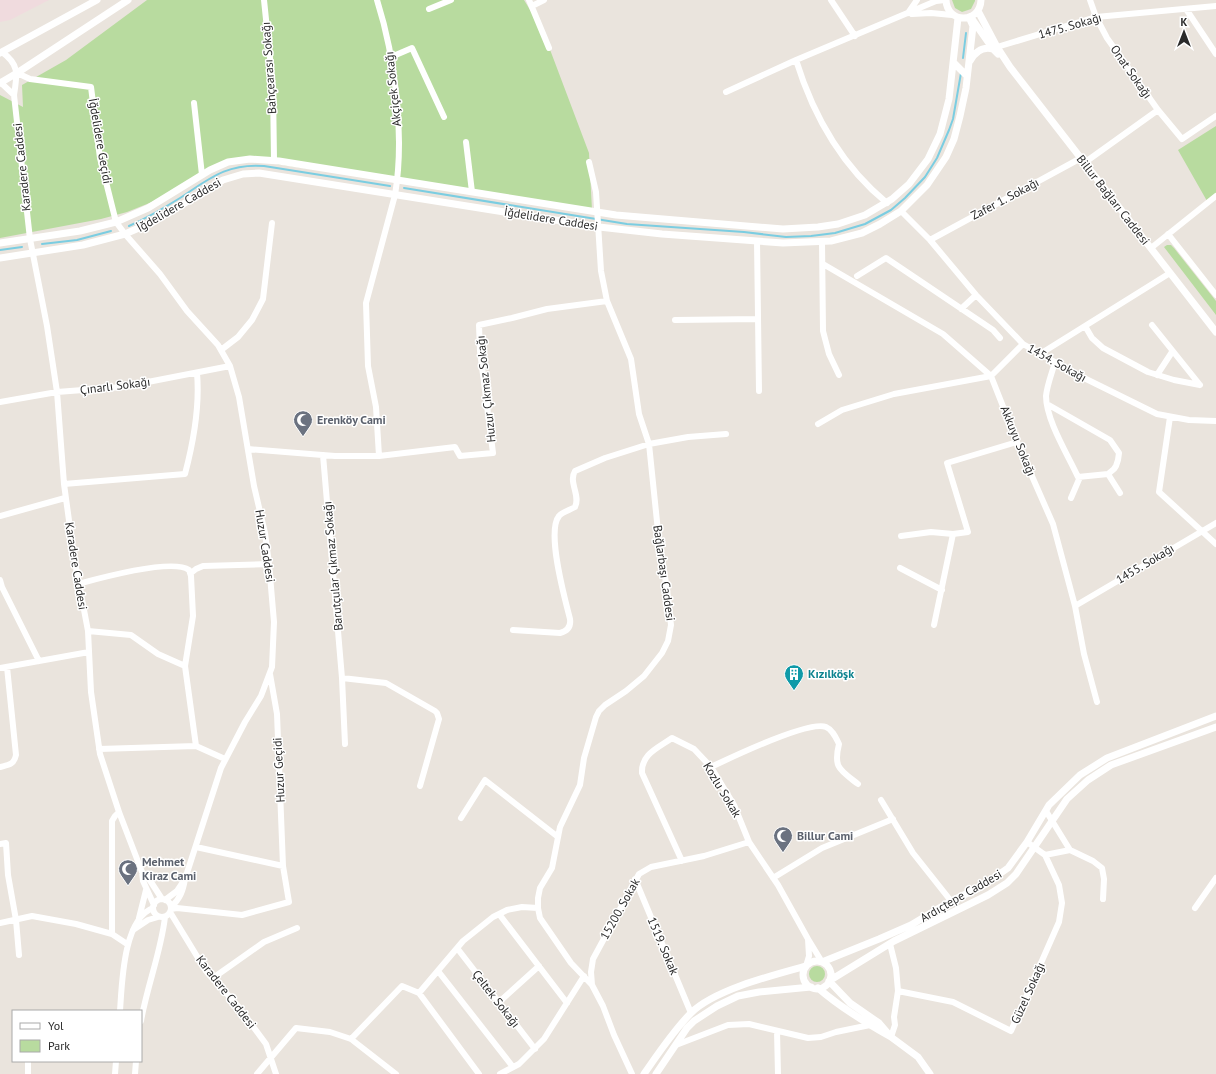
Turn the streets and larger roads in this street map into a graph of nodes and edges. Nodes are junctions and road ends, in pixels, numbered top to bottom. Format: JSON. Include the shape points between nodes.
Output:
{"nodes":[{"id":1,"x":97,"y":0,"type":"edge"},
{"id":2,"x":128,"y":0,"type":"edge"},
{"id":3,"x":264,"y":0,"type":"edge"},
{"id":4,"x":377,"y":0,"type":"edge"},
{"id":5,"x":451,"y":0,"type":"edge"},
{"id":6,"x":529,"y":0,"type":"edge"},
{"id":7,"x":544,"y":0,"type":"edge"},
{"id":8,"x":831,"y":0,"type":"edge"},
{"id":9,"x":917,"y":0,"type":"edge"},
{"id":10,"x":946,"y":0,"type":"edge"},
{"id":11,"x":1090,"y":0,"type":"edge"},
{"id":12,"x":982,"y":4,"type":"edge"},
{"id":13,"x":532,"y":6,"type":"junction"},
{"id":14,"x":1216,"y":6,"type":"edge"},
{"id":15,"x":429,"y":9,"type":"dead end"},
{"id":16,"x":1186,"y":9,"type":"junction"},
{"id":17,"x":907,"y":14,"type":"junction"},
{"id":18,"x":955,"y":16,"type":"junction"},
{"id":19,"x":970,"y":17,"type":"junction"},
{"id":20,"x":1096,"y":17,"type":"junction"},
{"id":21,"x":855,"y":36,"type":"junction"},
{"id":22,"x":549,"y":48,"type":"dead end"},
{"id":23,"x":995,"y":48,"type":"junction"},
{"id":24,"x":1,"y":53,"type":"edge"},
{"id":25,"x":1216,"y":54,"type":"edge"},
{"id":26,"x":391,"y":57,"type":"junction"},
{"id":27,"x":796,"y":60,"type":"junction"},
{"id":28,"x":954,"y":63,"type":"junction"},
{"id":29,"x":969,"y":65,"type":"junction"},
{"id":30,"x":17,"y":73,"type":"junction"},
{"id":31,"x":968,"y":76,"type":"junction"},
{"id":32,"x":0,"y":82,"type":"edge"},
{"id":33,"x":726,"y":92,"type":"dead end"},
{"id":34,"x":14,"y":95,"type":"junction"},
{"id":35,"x":194,"y":103,"type":"dead end"},
{"id":36,"x":1158,"y":110,"type":"junction"},
{"id":37,"x":1216,"y":116,"type":"edge"},
{"id":38,"x":444,"y":117,"type":"dead end"},
{"id":39,"x":466,"y":142,"type":"dead end"},
{"id":40,"x":274,"y":160,"type":"junction"},
{"id":41,"x":1082,"y":160,"type":"junction"},
{"id":42,"x":589,"y":162,"type":"dead end"},
{"id":43,"x":202,"y":175,"type":"junction"},
{"id":44,"x":397,"y":180,"type":"junction"},
{"id":45,"x":472,"y":192,"type":"junction"},
{"id":46,"x":395,"y":194,"type":"junction"},
{"id":47,"x":1216,"y":196,"type":"edge"},
{"id":48,"x":887,"y":203,"type":"junction"},
{"id":49,"x":901,"y":211,"type":"junction"},
{"id":50,"x":597,"y":212,"type":"junction"},
{"id":51,"x":116,"y":222,"type":"junction"},
{"id":52,"x":272,"y":223,"type":"dead end"},
{"id":53,"x":598,"y":227,"type":"junction"},
{"id":54,"x":125,"y":234,"type":"junction"},
{"id":55,"x":1168,"y":234,"type":"junction"},
{"id":56,"x":30,"y":239,"type":"junction"},
{"id":57,"x":930,"y":240,"type":"junction"},
{"id":58,"x":757,"y":241,"type":"junction"},
{"id":59,"x":822,"y":242,"type":"junction"},
{"id":60,"x":0,"y":243,"type":"edge"},
{"id":61,"x":1151,"y":248,"type":"junction"},
{"id":62,"x":32,"y":253,"type":"junction"},
{"id":63,"x":0,"y":258,"type":"edge"},
{"id":64,"x":823,"y":264,"type":"junction"},
{"id":65,"x":1170,"y":273,"type":"junction"},
{"id":66,"x":857,"y":276,"type":"dead end"},
{"id":67,"x":976,"y":295,"type":"junction"},
{"id":68,"x":1216,"y":295,"type":"edge"},
{"id":69,"x":607,"y":300,"type":"junction"},
{"id":70,"x":961,"y":309,"type":"junction"},
{"id":71,"x":758,"y":319,"type":"junction"},
{"id":72,"x":675,"y":320,"type":"dead end"},
{"id":73,"x":1152,"y":325,"type":"dead end"},
{"id":74,"x":1085,"y":326,"type":"junction"},
{"id":75,"x":1216,"y":332,"type":"edge"},
{"id":76,"x":1000,"y":338,"type":"dead end"},
{"id":77,"x":1023,"y":344,"type":"junction"},
{"id":78,"x":221,"y":350,"type":"junction"},
{"id":79,"x":1172,"y":352,"type":"junction"},
{"id":80,"x":1040,"y":354,"type":"junction"},
{"id":81,"x":1055,"y":362,"type":"junction"},
{"id":82,"x":230,"y":366,"type":"junction"},
{"id":83,"x":197,"y":373,"type":"junction"},
{"id":84,"x":839,"y":375,"type":"dead end"},
{"id":85,"x":1157,"y":375,"type":"junction"},
{"id":86,"x":991,"y":376,"type":"junction"},
{"id":87,"x":759,"y":391,"type":"dead end"},
{"id":88,"x":57,"y":392,"type":"junction"},
{"id":89,"x":0,"y":402,"type":"edge"},
{"id":90,"x":1047,"y":404,"type":"junction"},
{"id":91,"x":1170,"y":417,"type":"junction"},
{"id":92,"x":1216,"y":421,"type":"edge"},
{"id":93,"x":818,"y":424,"type":"dead end"},
{"id":94,"x":726,"y":434,"type":"dead end"},
{"id":95,"x":1017,"y":442,"type":"junction"},
{"id":96,"x":650,"y":444,"type":"junction"},
{"id":97,"x":248,"y":449,"type":"junction"},
{"id":98,"x":323,"y":455,"type":"junction"},
{"id":99,"x":379,"y":456,"type":"junction"},
{"id":100,"x":1108,"y":474,"type":"junction"},
{"id":101,"x":1080,"y":477,"type":"junction"},
{"id":102,"x":64,"y":484,"type":"junction"},
{"id":103,"x":1120,"y":493,"type":"dead end"},
{"id":104,"x":65,"y":498,"type":"junction"},
{"id":105,"x":1071,"y":498,"type":"dead end"},
{"id":106,"x":0,"y":516,"type":"edge"},
{"id":107,"x":1216,"y":523,"type":"edge"},
{"id":108,"x":1202,"y":531,"type":"junction"},
{"id":109,"x":954,"y":534,"type":"junction"},
{"id":110,"x":901,"y":536,"type":"dead end"},
{"id":111,"x":1216,"y":544,"type":"edge"},
{"id":112,"x":269,"y":564,"type":"junction"},
{"id":113,"x":900,"y":568,"type":"dead end"},
{"id":114,"x":191,"y":573,"type":"junction"},
{"id":115,"x":0,"y":580,"type":"edge"},
{"id":116,"x":78,"y":584,"type":"junction"},
{"id":117,"x":942,"y":590,"type":"junction"},
{"id":118,"x":1075,"y":606,"type":"junction"},
{"id":119,"x":934,"y":625,"type":"dead end"},
{"id":120,"x":513,"y":630,"type":"dead end"},
{"id":121,"x":88,"y":631,"type":"junction"},
{"id":122,"x":89,"y":652,"type":"junction"},
{"id":123,"x":39,"y":661,"type":"junction"},
{"id":124,"x":186,"y":666,"type":"junction"},
{"id":125,"x":7,"y":667,"type":"junction"},
{"id":126,"x":0,"y":668,"type":"edge"},
{"id":127,"x":270,"y":673,"type":"junction"},
{"id":128,"x":342,"y":678,"type":"junction"},
{"id":129,"x":1097,"y":702,"type":"dead end"},
{"id":130,"x":1216,"y":716,"type":"edge"},
{"id":131,"x":1216,"y":727,"type":"edge"},
{"id":132,"x":345,"y":744,"type":"dead end"},
{"id":133,"x":196,"y":746,"type":"junction"},
{"id":134,"x":99,"y":749,"type":"junction"},
{"id":135,"x":225,"y":759,"type":"junction"},
{"id":136,"x":0,"y":767,"type":"edge"},
{"id":137,"x":711,"y":767,"type":"junction"},
{"id":138,"x":858,"y":784,"type":"dead end"},
{"id":139,"x":420,"y":786,"type":"dead end"},
{"id":140,"x":881,"y":800,"type":"dead end"},
{"id":141,"x":1046,"y":811,"type":"junction"},
{"id":142,"x":119,"y":812,"type":"junction"},
{"id":143,"x":461,"y":818,"type":"dead end"},
{"id":144,"x":893,"y":819,"type":"junction"},
{"id":145,"x":1052,"y":822,"type":"junction"},
{"id":146,"x":558,"y":837,"type":"junction"},
{"id":147,"x":749,"y":842,"type":"junction"},
{"id":148,"x":1027,"y":842,"type":"junction"},
{"id":149,"x":0,"y":844,"type":"edge"},
{"id":150,"x":196,"y":847,"type":"junction"},
{"id":151,"x":1035,"y":847,"type":"junction"},
{"id":152,"x":1070,"y":850,"type":"junction"},
{"id":153,"x":1045,"y":855,"type":"junction"},
{"id":154,"x":682,"y":861,"type":"junction"},
{"id":155,"x":283,"y":866,"type":"junction"},
{"id":156,"x":142,"y":872,"type":"junction"},
{"id":157,"x":773,"y":878,"type":"junction"},
{"id":158,"x":1216,"y":878,"type":"edge"},
{"id":159,"x":185,"y":879,"type":"junction"},
{"id":160,"x":635,"y":879,"type":"junction"},
{"id":161,"x":146,"y":888,"type":"junction"},
{"id":162,"x":1103,"y":898,"type":"dead end"},
{"id":163,"x":164,"y":900,"type":"junction"},
{"id":164,"x":951,"y":901,"type":"junction"},
{"id":165,"x":153,"y":906,"type":"junction"},
{"id":166,"x":538,"y":908,"type":"junction"},
{"id":167,"x":1195,"y":908,"type":"dead end"},
{"id":168,"x":167,"y":912,"type":"junction"},
{"id":169,"x":499,"y":914,"type":"junction"},
{"id":170,"x":16,"y":920,"type":"junction"},
{"id":171,"x":138,"y":920,"type":"junction"},
{"id":172,"x":0,"y":923,"type":"edge"},
{"id":173,"x":297,"y":928,"type":"dead end"},
{"id":174,"x":133,"y":930,"type":"junction"},
{"id":175,"x":112,"y":934,"type":"junction"},
{"id":176,"x":808,"y":939,"type":"junction"},
{"id":177,"x":127,"y":944,"type":"junction"},
{"id":178,"x":890,"y":944,"type":"junction"},
{"id":179,"x":457,"y":948,"type":"junction"},
{"id":180,"x":19,"y":955,"type":"dead end"},
{"id":181,"x":822,"y":962,"type":"junction"},
{"id":182,"x":539,"y":966,"type":"junction"},
{"id":183,"x":806,"y":966,"type":"junction"},
{"id":184,"x":438,"y":971,"type":"junction"},
{"id":185,"x":584,"y":976,"type":"junction"},
{"id":186,"x":213,"y":978,"type":"junction"},
{"id":187,"x":829,"y":981,"type":"junction"},
{"id":188,"x":592,"y":985,"type":"junction"},
{"id":189,"x":815,"y":988,"type":"junction"},
{"id":190,"x":898,"y":991,"type":"junction"},
{"id":191,"x":419,"y":993,"type":"junction"},
{"id":192,"x":498,"y":1003,"type":"junction"},
{"id":193,"x":567,"y":1003,"type":"junction"},
{"id":194,"x":120,"y":1010,"type":"edge"},
{"id":195,"x":691,"y":1013,"type":"junction"},
{"id":196,"x":142,"y":1016,"type":"edge"},
{"id":197,"x":870,"y":1025,"type":"junction"},
{"id":198,"x":777,"y":1031,"type":"junction"},
{"id":199,"x":891,"y":1038,"type":"junction"},
{"id":200,"x":351,"y":1039,"type":"junction"},
{"id":201,"x":676,"y":1045,"type":"junction"},
{"id":202,"x":535,"y":1048,"type":"junction"},
{"id":203,"x":271,"y":1057,"type":"junction"},
{"id":204,"x":28,"y":1062,"type":"edge"},
{"id":205,"x":116,"y":1062,"type":"edge"},
{"id":206,"x":136,"y":1062,"type":"edge"},
{"id":207,"x":513,"y":1067,"type":"junction"},
{"id":208,"x":393,"y":1072,"type":"edge"},
{"id":209,"x":28,"y":1074,"type":"edge"},
{"id":210,"x":115,"y":1074,"type":"edge"},
{"id":211,"x":135,"y":1074,"type":"edge"},
{"id":212,"x":257,"y":1074,"type":"edge"},
{"id":213,"x":276,"y":1074,"type":"edge"},
{"id":214,"x":384,"y":1074,"type":"edge"},
{"id":215,"x":479,"y":1074,"type":"edge"},
{"id":216,"x":500,"y":1074,"type":"edge"},
{"id":217,"x":632,"y":1074,"type":"edge"},
{"id":218,"x":644,"y":1074,"type":"edge"},
{"id":219,"x":656,"y":1074,"type":"edge"},
{"id":220,"x":778,"y":1074,"type":"edge"},
{"id":221,"x":930,"y":1074,"type":"edge"}],
"edges":[{"from":1,"to":24,"type":"street"},
{"from":2,"to":30,"type":"street"},
{"from":3,"to":40,"type":"street","name":"Bahçearası Sokağı","via":[[273,87]]},
{"from":4,"to":26,"type":"street","name":"Akçiçek Sokağı"},
{"from":5,"to":15,"type":"street"},
{"from":6,"to":13,"type":"street"},
{"from":7,"to":13,"type":"street"},
{"from":8,"to":21,"type":"street"},
{"from":9,"to":17,"type":"street"},
{"from":10,"to":17,"type":"street","via":[[936,1]]},
{"from":10,"to":18,"type":"street","via":[[948,9]]},
{"from":11,"to":20,"type":"street","name":"Onat Sokağı"},
{"from":12,"to":19,"type":"street"},
{"from":12,"to":23,"type":"street"},
{"from":13,"to":22,"type":"street"},
{"from":14,"to":16,"type":"street","name":"1475. Sokağı"},
{"from":16,"to":20,"type":"street","name":"1475. Sokağı"},
{"from":16,"to":25,"type":"street"},
{"from":17,"to":18,"type":"street"},
{"from":17,"to":21,"type":"street"},
{"from":18,"to":19,"type":"street"},
{"from":18,"to":28,"type":"street","name":"İğdelidere Caddesi"},
{"from":19,"to":23,"type":"street"},
{"from":19,"to":29,"type":"street","name":"İğdelidere Caddesi","via":[[973,26]]},
{"from":20,"to":23,"type":"street","name":"1475. Sokağı"},
{"from":20,"to":36,"type":"street","name":"Onat Sokağı","via":[[1107,38]]},
{"from":21,"to":27,"type":"street"},
{"from":23,"to":29,"type":"street","via":[[981,49]]},
{"from":23,"to":41,"type":"street","name":"Billur Bağları Caddesi"},
{"from":24,"to":30,"type":"street","via":[[11,60]]},
{"from":26,"to":38,"type":"street","via":[[412,48]]},
{"from":26,"to":44,"type":"street","name":"Akçiçek Sokağı","via":[[398,122]]},
{"from":27,"to":33,"type":"street"},
{"from":27,"to":48,"type":"street","via":[[811,101],[834,144],[860,178]]},
{"from":28,"to":31,"type":"street"},
{"from":28,"to":48,"type":"street","name":"İğdelidere Caddesi","via":[[946,112],[933,150],[916,176]]},
{"from":29,"to":31,"type":"street","name":"İğdelidere Caddesi"},
{"from":30,"to":32,"type":"street"},
{"from":30,"to":34,"type":"street","name":"Karadere Caddesi"},
{"from":30,"to":51,"type":"street","name":"İğdelidere Geçidi","via":[[30,79],[91,88],[100,158]]},
{"from":31,"to":49,"type":"street","name":"İğdelidere Caddesi","via":[[954,139],[946,157],[927,185]]},
{"from":32,"to":34,"type":"street"},
{"from":34,"to":56,"type":"street","name":"Karadere Caddesi"},
{"from":35,"to":43,"type":"street"},
{"from":36,"to":37,"type":"street","name":"Onat Sokağı","via":[[1182,139]]},
{"from":36,"to":41,"type":"street","name":"Zafer 1. Sokağı"},
{"from":39,"to":45,"type":"street"},
{"from":40,"to":43,"type":"street","name":"İğdelidere Caddesi","via":[[250,159],[228,162]]},
{"from":40,"to":44,"type":"street","name":"İğdelidere Caddesi"},
{"from":41,"to":57,"type":"street","name":"Zafer 1. Sokağı"},
{"from":41,"to":61,"type":"street","name":"Billur Bağları Caddesi"},
{"from":42,"to":50,"type":"street","name":"Bağlarbaşı Caddesi","via":[[596,192]]},
{"from":43,"to":51,"type":"street","name":"İğdelidere Caddesi","via":[[152,206]]},
{"from":44,"to":45,"type":"street","name":"İğdelidere Caddesi"},
{"from":44,"to":46,"type":"street","name":"Akçiçek Sokağı"},
{"from":45,"to":50,"type":"street","name":"İğdelidere Caddesi"},
{"from":46,"to":53,"type":"street","name":"İğdelidere Caddesi"},
{"from":46,"to":54,"type":"street","name":"İğdelidere Caddesi","via":[[268,174],[243,174],[223,180],[159,219]]},
{"from":46,"to":99,"type":"street","name":"Akçiçek Sokağı","via":[[366,303],[368,366],[376,407]]},
{"from":47,"to":55,"type":"street"},
{"from":48,"to":50,"type":"street","name":"İğdelidere Caddesi","via":[[865,216],[848,222],[795,229]]},
{"from":49,"to":57,"type":"street","name":"1454. Sokağı"},
{"from":49,"to":59,"type":"street","name":"İğdelidere Caddesi","via":[[862,233]]},
{"from":50,"to":53,"type":"street","name":"Bağlarbaşı Caddesi"},
{"from":51,"to":54,"type":"street","name":"Huzur Caddesi"},
{"from":51,"to":56,"type":"street","name":"İğdelidere Caddesi"},
{"from":52,"to":78,"type":"street","via":[[263,299],[252,320],[238,337]]},
{"from":53,"to":58,"type":"street","name":"İğdelidere Caddesi"},
{"from":53,"to":69,"type":"street","name":"Bağlarbaşı Caddesi","via":[[601,271]]},
{"from":54,"to":62,"type":"street","name":"İğdelidere Caddesi","via":[[83,245]]},
{"from":54,"to":78,"type":"street","name":"Huzur Caddesi"},
{"from":55,"to":61,"type":"street"},
{"from":55,"to":68,"type":"street"},
{"from":56,"to":60,"type":"street","name":"İğdelidere Caddesi"},
{"from":56,"to":62,"type":"street","name":"Karadere Caddesi"},
{"from":57,"to":67,"type":"street","name":"1454. Sokağı"},
{"from":58,"to":59,"type":"street","name":"İğdelidere Caddesi"},
{"from":58,"to":71,"type":"street"},
{"from":59,"to":64,"type":"street"},
{"from":61,"to":65,"type":"street","name":"Billur Bağları Caddesi"},
{"from":62,"to":63,"type":"street","name":"İğdelidere Caddesi"},
{"from":62,"to":88,"type":"street","name":"Karadere Caddesi"},
{"from":64,"to":84,"type":"street","via":[[823,331],[829,354]]},
{"from":64,"to":86,"type":"street","name":"Akkuyu Sokağı","via":[[943,334]]},
{"from":65,"to":74,"type":"street"},
{"from":65,"to":75,"type":"street","name":"Billur Bağları Caddesi"},
{"from":66,"to":70,"type":"street","via":[[886,258]]},
{"from":67,"to":70,"type":"street"},
{"from":67,"to":77,"type":"street","name":"1454. Sokağı"},
{"from":69,"to":96,"type":"street","name":"Bağlarbaşı Caddesi","via":[[631,359],[639,414]]},
{"from":69,"to":99,"type":"street","name":"Huzur Çıkmaz Sokağı","via":[[547,309],[479,325],[493,452],[460,456],[455,447]]},
{"from":70,"to":76,"type":"street","via":[[993,330]]},
{"from":71,"to":72,"type":"street"},
{"from":71,"to":87,"type":"street"},
{"from":73,"to":79,"type":"street"},
{"from":74,"to":80,"type":"street"},
{"from":74,"to":85,"type":"street","via":[[1102,348]]},
{"from":77,"to":80,"type":"street","name":"1454. Sokağı"},
{"from":77,"to":86,"type":"street"},
{"from":78,"to":82,"type":"street","name":"Huzur Caddesi"},
{"from":79,"to":85,"type":"street"},
{"from":79,"to":85,"type":"street","via":[[1200,385]]},
{"from":80,"to":81,"type":"street","name":"1454. Sokağı"},
{"from":81,"to":90,"type":"street","via":[[1046,394]]},
{"from":81,"to":91,"type":"street","name":"1454. Sokağı","via":[[1157,414]]},
{"from":82,"to":83,"type":"street","name":"Çınarlı Sokağı"},
{"from":82,"to":97,"type":"street","name":"Huzur Caddesi","via":[[239,397]]},
{"from":83,"to":88,"type":"street","name":"Çınarlı Sokağı","via":[[122,387]]},
{"from":83,"to":102,"type":"street","via":[[196,429],[185,474]]},
{"from":86,"to":93,"type":"street","via":[[894,394],[842,410]]},
{"from":86,"to":95,"type":"street","name":"Akkuyu Sokağı"},
{"from":88,"to":89,"type":"street","name":"Çınarlı Sokağı"},
{"from":88,"to":102,"type":"street","name":"Karadere Caddesi"},
{"from":90,"to":100,"type":"street","via":[[1110,440],[1119,453],[1114,469]]},
{"from":90,"to":101,"type":"street","via":[[1050,419]]},
{"from":91,"to":92,"type":"street","name":"1454. Sokağı"},
{"from":91,"to":108,"type":"street","via":[[1159,492]]},
{"from":94,"to":96,"type":"street"},
{"from":95,"to":109,"type":"street","via":[[947,464],[968,532]]},
{"from":95,"to":118,"type":"street","name":"Akkuyu Sokağı","via":[[1053,524]]},
{"from":96,"to":120,"type":"street","via":[[606,458],[573,473],[577,503],[575,508],[558,517],[554,536],[555,554],[570,626],[560,633]]},
{"from":96,"to":146,"type":"street","name":"Bağlarbaşı Caddesi","via":[[658,542],[671,625],[668,641],[644,676],[599,711],[584,758],[580,785],[560,827]]},
{"from":97,"to":98,"type":"street","name":"Huzur Çıkmaz Sokağı"},
{"from":97,"to":112,"type":"street","name":"Huzur Caddesi"},
{"from":98,"to":99,"type":"street","name":"Huzur Çıkmaz Sokağı"},
{"from":98,"to":128,"type":"street","name":"Barutçular Çıkmaz Sokağı"},
{"from":100,"to":101,"type":"street"},
{"from":100,"to":103,"type":"street"},
{"from":101,"to":105,"type":"street"},
{"from":102,"to":104,"type":"street","name":"Karadere Caddesi"},
{"from":104,"to":106,"type":"street"},
{"from":104,"to":116,"type":"street","name":"Karadere Caddesi"},
{"from":107,"to":108,"type":"street","name":"1455. Sokağı"},
{"from":108,"to":111,"type":"street"},
{"from":108,"to":118,"type":"street","name":"1455. Sokağı"},
{"from":109,"to":110,"type":"street","via":[[931,532]]},
{"from":109,"to":117,"type":"street"},
{"from":112,"to":114,"type":"street","via":[[203,566]]},
{"from":112,"to":127,"type":"street","name":"Huzur Caddesi","via":[[274,622]]},
{"from":113,"to":117,"type":"street"},
{"from":114,"to":116,"type":"street","via":[[184,567],[175,566],[130,571]]},
{"from":114,"to":124,"type":"street","via":[[194,616]]},
{"from":115,"to":123,"type":"street"},
{"from":116,"to":121,"type":"street","name":"Karadere Caddesi"},
{"from":117,"to":119,"type":"street"},
{"from":118,"to":129,"type":"street","name":"Akkuyu Sokağı"},
{"from":121,"to":122,"type":"street","name":"Karadere Caddesi"},
{"from":121,"to":124,"type":"street","via":[[131,635],[158,654]]},
{"from":122,"to":123,"type":"street"},
{"from":122,"to":134,"type":"street","name":"Karadere Caddesi","via":[[91,692]]},
{"from":123,"to":125,"type":"street"},
{"from":124,"to":133,"type":"street"},
{"from":125,"to":126,"type":"street"},
{"from":125,"to":136,"type":"street","via":[[16,755],[12,764]]},
{"from":127,"to":135,"type":"street","name":"Huzur Caddesi","via":[[261,696]]},
{"from":127,"to":155,"type":"street","name":"Huzur Geçidi","via":[[277,714]]},
{"from":128,"to":132,"type":"street","name":"Barutçular Çıkmaz Sokağı"},
{"from":128,"to":139,"type":"street","via":[[386,683],[438,713],[439,719]]},
{"from":130,"to":141,"type":"street","name":"Ardıçtepe Caddesi","via":[[1107,758],[1080,774]]},
{"from":131,"to":145,"type":"street","via":[[1111,765],[1088,780],[1067,799]]},
{"from":133,"to":134,"type":"street"},
{"from":133,"to":135,"type":"street"},
{"from":134,"to":142,"type":"street","name":"Karadere Caddesi"},
{"from":135,"to":150,"type":"street","name":"Huzur Caddesi"},
{"from":137,"to":138,"type":"street","via":[[775,738],[822,726],[832,732],[839,744],[836,755],[839,768]]},
{"from":137,"to":147,"type":"street","name":"Kozlu Sokak","via":[[734,805]]},
{"from":137,"to":154,"type":"street","name":"Kozlu Sokak","via":[[694,749],[672,738],[643,762],[642,773]]},
{"from":140,"to":144,"type":"street"},
{"from":141,"to":145,"type":"street"},
{"from":141,"to":148,"type":"street","name":"Ardıçtepe Caddesi"},
{"from":142,"to":156,"type":"street","name":"Karadere Caddesi"},
{"from":142,"to":175,"type":"street","via":[[112,821]]},
{"from":143,"to":146,"type":"street","via":[[485,780]]},
{"from":144,"to":157,"type":"street","via":[[822,848]]},
{"from":144,"to":164,"type":"street","via":[[913,853]]},
{"from":145,"to":151,"type":"street"},
{"from":145,"to":152,"type":"street"},
{"from":146,"to":166,"type":"street","name":"Bağlarbaşı Caddesi","via":[[552,868],[540,888]]},
{"from":147,"to":154,"type":"street","name":"15200. Sokak"},
{"from":147,"to":157,"type":"street","name":"Kozlu Sokak"},
{"from":148,"to":151,"type":"street"},
{"from":148,"to":164,"type":"street","name":"Ardıçtepe Caddesi","via":[[1008,868],[981,887]]},
{"from":149,"to":170,"type":"street","via":[[6,843],[8,875]]},
{"from":150,"to":155,"type":"street"},
{"from":150,"to":159,"type":"street","name":"Huzur Caddesi"},
{"from":151,"to":153,"type":"street"},
{"from":151,"to":178,"type":"street","via":[[1016,874],[988,896]]},
{"from":152,"to":153,"type":"street"},
{"from":152,"to":162,"type":"street","via":[[1102,868]]},
{"from":153,"to":190,"type":"street","name":"Güzel Sokağı","via":[[1059,885],[1062,903],[1059,922],[1011,1031],[952,1002]]},
{"from":154,"to":160,"type":"street","name":"15200. Sokak","via":[[651,867]]},
{"from":155,"to":168,"type":"street","name":"Huzur Geçidi","via":[[289,902],[242,915],[177,908]]},
{"from":156,"to":161,"type":"street","name":"Karadere Caddesi"},
{"from":156,"to":163,"type":"street","name":"Karadere Caddesi"},
{"from":157,"to":176,"type":"street","name":"Kozlu Sokak"},
{"from":158,"to":167,"type":"street"},
{"from":159,"to":163,"type":"street","name":"Huzur Caddesi","via":[[177,891]]},
{"from":159,"to":168,"type":"street","name":"Huzur Caddesi","via":[[178,901]]},
{"from":160,"to":188,"type":"street","name":"15200. Sokak","via":[[593,959]]},
{"from":160,"to":195,"type":"street","name":"1519. Sokak"},
{"from":161,"to":165,"type":"street","name":"Karadere Caddesi"},
{"from":161,"to":171,"type":"street"},
{"from":163,"to":165,"type":"street","name":"Huzur Caddesi","via":[[158,900]]},
{"from":163,"to":168,"type":"street","name":"Karadere Caddesi","via":[[168,902]]},
{"from":164,"to":181,"type":"street","name":"Ardıçtepe Caddesi","via":[[897,932]]},
{"from":165,"to":168,"type":"street","name":"Karadere Caddesi","via":[[153,912]]},
{"from":165,"to":171,"type":"street","name":"Huzur Caddesi"},
{"from":166,"to":169,"type":"street","via":[[522,906]]},
{"from":166,"to":185,"type":"street","name":"Bağlarbaşı Caddesi","via":[[540,918],[571,963]]},
{"from":168,"to":174,"type":"street"},
{"from":168,"to":186,"type":"street","name":"Karadere Caddesi"},
{"from":168,"to":196,"type":"street"},
{"from":169,"to":179,"type":"street"},
{"from":169,"to":182,"type":"street"},
{"from":170,"to":172,"type":"street"},
{"from":170,"to":175,"type":"street","via":[[32,916]]},
{"from":170,"to":180,"type":"street"},
{"from":171,"to":174,"type":"street"},
{"from":173,"to":186,"type":"street","via":[[264,942]]},
{"from":174,"to":177,"type":"street"},
{"from":175,"to":177,"type":"street"},
{"from":176,"to":181,"type":"street","name":"Kozlu Sokak"},
{"from":176,"to":183,"type":"street","via":[[809,956]]},
{"from":177,"to":194,"type":"street"},
{"from":178,"to":187,"type":"street"},
{"from":178,"to":190,"type":"street"},
{"from":179,"to":184,"type":"street"},
{"from":179,"to":192,"type":"street","name":"Çeltek Sokağı"},
{"from":181,"to":183,"type":"street","via":[[813,961]]},
{"from":181,"to":187,"type":"street","via":[[830,972]]},
{"from":182,"to":192,"type":"street"},
{"from":182,"to":193,"type":"street"},
{"from":183,"to":189,"type":"street","via":[[804,980],[806,984]]},
{"from":183,"to":195,"type":"street","via":[[731,990],[706,1002]]},
{"from":184,"to":191,"type":"street"},
{"from":184,"to":207,"type":"street"},
{"from":185,"to":188,"type":"street","name":"Bağlarbaşı Caddesi"},
{"from":185,"to":193,"type":"street"},
{"from":186,"to":203,"type":"street","name":"Karadere Caddesi","via":[[266,1044]]},
{"from":187,"to":189,"type":"street","via":[[826,985]]},
{"from":187,"to":199,"type":"street","via":[[850,1003],[879,1023]]},
{"from":188,"to":217,"type":"street","name":"Bağlarbaşı Caddesi"},
{"from":189,"to":197,"type":"street"},
{"from":189,"to":201,"type":"street","via":[[780,989],[738,996],[694,1021]]},
{"from":190,"to":199,"type":"street","via":[[895,1025]]},
{"from":191,"to":200,"type":"street","via":[[402,986]]},
{"from":191,"to":215,"type":"street"},
{"from":192,"to":202,"type":"street","name":"Çeltek Sokağı"},
{"from":193,"to":202,"type":"street","via":[[544,1039]]},
{"from":195,"to":218,"type":"street"},
{"from":197,"to":198,"type":"street","via":[[814,1038]]},
{"from":197,"to":199,"type":"street"},
{"from":198,"to":201,"type":"street","via":[[749,1024],[728,1025]]},
{"from":198,"to":220,"type":"street"},
{"from":199,"to":221,"type":"street","via":[[918,1057]]},
{"from":200,"to":203,"type":"street","via":[[330,1032],[296,1028]]},
{"from":200,"to":208,"type":"street"},
{"from":201,"to":219,"type":"street"},
{"from":202,"to":207,"type":"street"},
{"from":203,"to":212,"type":"street"},
{"from":203,"to":213,"type":"street","name":"Karadere Caddesi"},
{"from":204,"to":209,"type":"street"},
{"from":205,"to":210,"type":"street"},
{"from":206,"to":211,"type":"street"},
{"from":207,"to":216,"type":"street"},
{"from":208,"to":214,"type":"street"}]}
